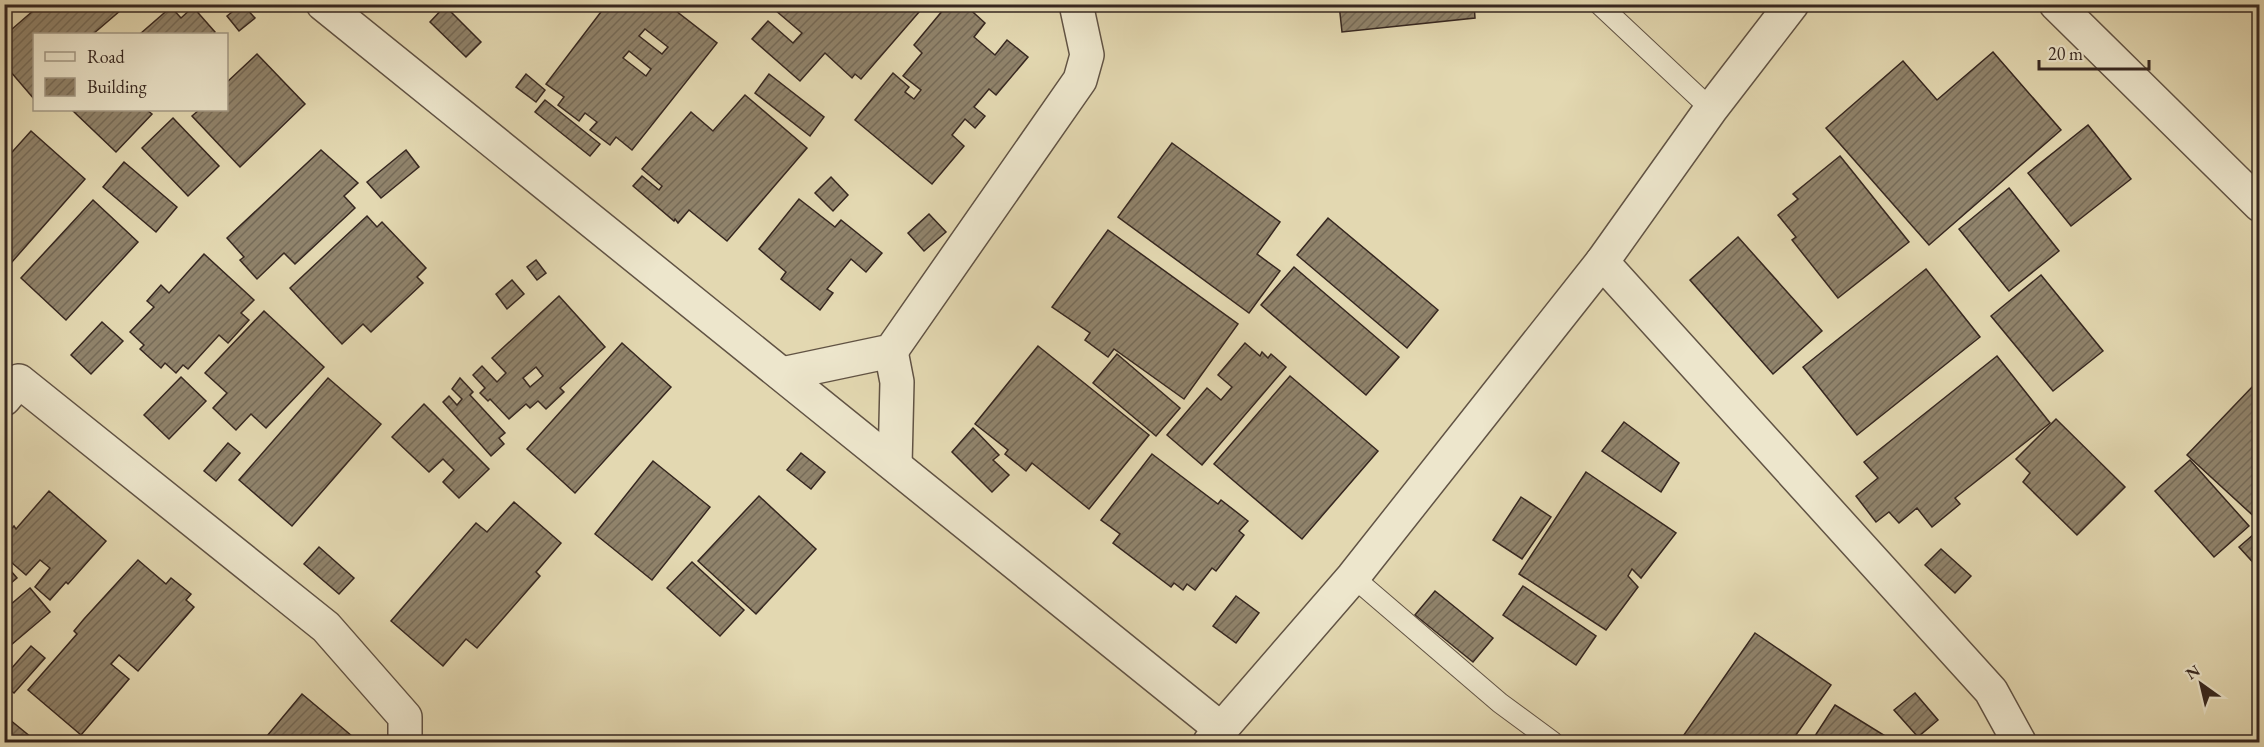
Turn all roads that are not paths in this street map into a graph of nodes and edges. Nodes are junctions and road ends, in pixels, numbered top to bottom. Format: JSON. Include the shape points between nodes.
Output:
{"nodes":[{"id":1,"x":323,"y":4,"type":"edge"},
{"id":2,"x":1076,"y":4,"type":"edge"},
{"id":3,"x":1599,"y":4,"type":"edge"},
{"id":4,"x":2056,"y":4,"type":"edge"},
{"id":5,"x":1789,"y":5,"type":"edge"},
{"id":6,"x":1711,"y":109,"type":"junction"},
{"id":7,"x":2259,"y":205,"type":"edge"},
{"id":8,"x":1602,"y":262,"type":"junction"},
{"id":9,"x":891,"y":351,"type":"junction"},
{"id":10,"x":782,"y":374,"type":"junction"},
{"id":11,"x":9,"y":383,"type":"edge"},
{"id":12,"x":895,"y":465,"type":"junction"},
{"id":13,"x":1353,"y":577,"type":"junction"},
{"id":14,"x":1216,"y":736,"type":"edge"},
{"id":15,"x":405,"y":742,"type":"edge"},
{"id":16,"x":1553,"y":742,"type":"edge"},
{"id":17,"x":2019,"y":742,"type":"edge"}],
"edges":[{"from":1,"to":10,"type":"street"},
{"from":2,"to":9,"type":"street","via":[[1087,55],[1080,80]]},
{"from":3,"to":6,"type":"lane"},
{"from":4,"to":7,"type":"street"},
{"from":5,"to":6,"type":"street"},
{"from":6,"to":8,"type":"street"},
{"from":8,"to":13,"type":"street"},
{"from":8,"to":17,"type":"street","via":[[1991,691]]},
{"from":9,"to":10,"type":"street"},
{"from":9,"to":12,"type":"street","via":[[897,382]]},
{"from":10,"to":12,"type":"street"},
{"from":11,"to":15,"type":"street","via":[[326,627],[405,717]]},
{"from":12,"to":14,"type":"street"},
{"from":13,"to":14,"type":"street"},
{"from":13,"to":16,"type":"lane","via":[[1500,703]]}]}
